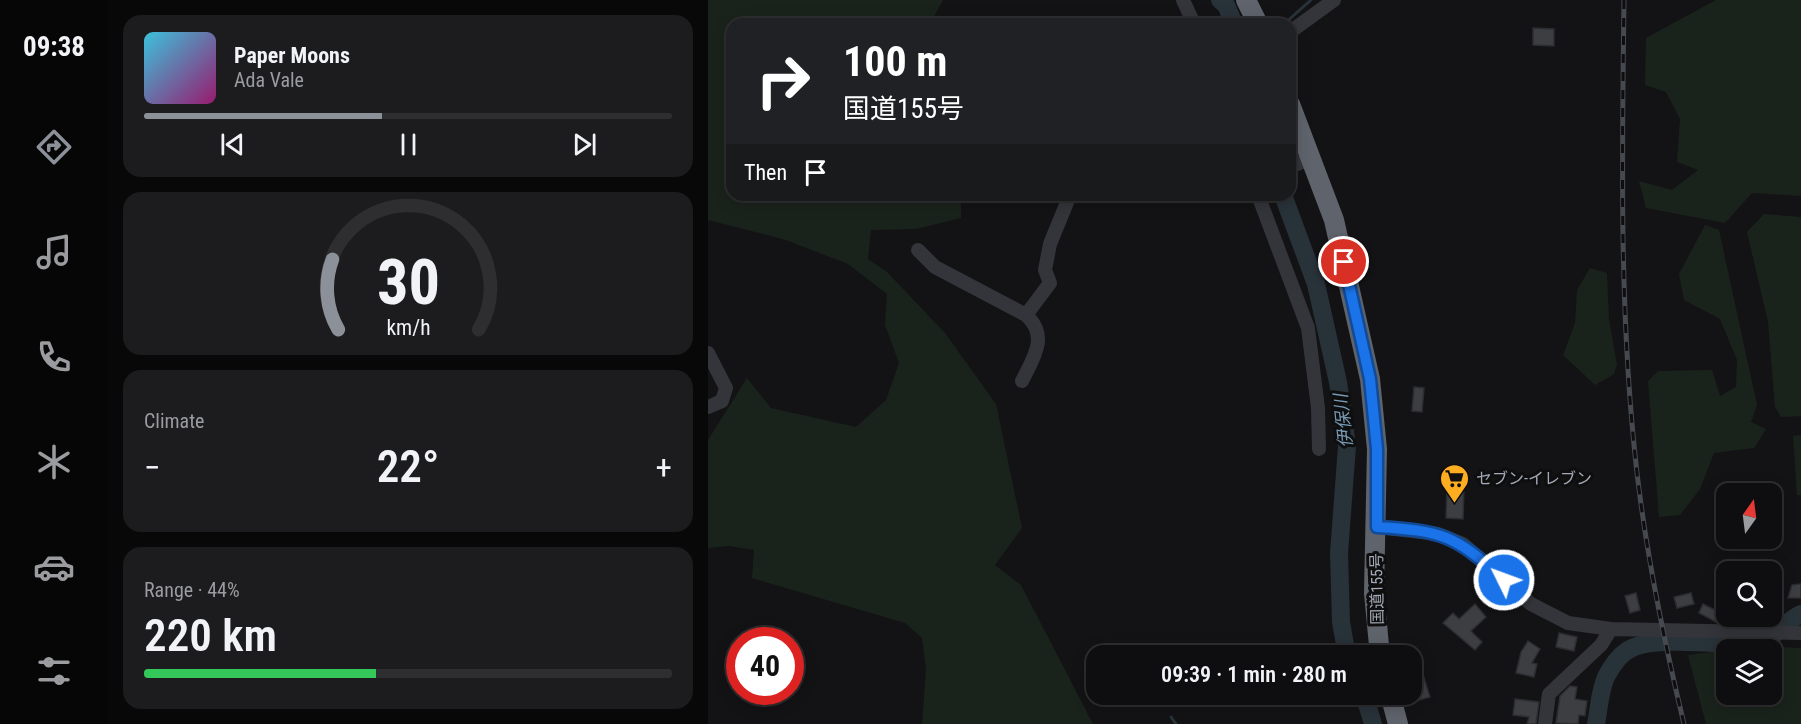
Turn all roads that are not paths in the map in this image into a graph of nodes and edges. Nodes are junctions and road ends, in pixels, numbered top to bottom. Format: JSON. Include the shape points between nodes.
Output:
{"nodes":[{"id":1,"x":1183,"y":0,"type":"edge"},
{"id":2,"x":1246,"y":0,"type":"edge"},
{"id":3,"x":1334,"y":0,"type":"edge"},
{"id":4,"x":1191,"y":18,"type":"edge"},
{"id":5,"x":1255,"y":18,"type":"edge"},
{"id":6,"x":1296,"y":28,"type":"edge"},
{"id":7,"x":1296,"y":119,"type":"edge"},
{"id":8,"x":1311,"y":158,"type":"junction"},
{"id":9,"x":1296,"y":164,"type":"edge"},
{"id":10,"x":1068,"y":201,"type":"edge"},
{"id":11,"x":1260,"y":201,"type":"edge"},
{"id":12,"x":918,"y":250,"type":"dead end"},
{"id":13,"x":1026,"y":315,"type":"junction"},
{"id":14,"x":708,"y":353,"type":"edge"},
{"id":15,"x":1022,"y":381,"type":"dead end"},
{"id":16,"x":708,"y":407,"type":"edge"},
{"id":17,"x":1319,"y":449,"type":"dead end"},
{"id":18,"x":1377,"y":527,"type":"junction"},
{"id":19,"x":1611,"y":629,"type":"junction"},
{"id":20,"x":1801,"y":633,"type":"edge"},
{"id":21,"x":1379,"y":645,"type":"edge"},
{"id":22,"x":1393,"y":705,"type":"edge"},
{"id":23,"x":1398,"y":724,"type":"edge"},
{"id":24,"x":1545,"y":724,"type":"edge"}],
"edges":[{"from":1,"to":4,"type":"street"},
{"from":2,"to":5,"type":"highway"},
{"from":3,"to":6,"type":"street"},
{"from":7,"to":8,"type":"highway","name":"国道155号"},
{"from":8,"to":9,"type":"street"},
{"from":8,"to":18,"type":"highway","name":"国道155号","via":[[1334,220],[1369,371],[1377,449]]},
{"from":10,"to":13,"type":"street","via":[[1050,243],[1045,270],[1050,283]]},
{"from":11,"to":17,"type":"street","via":[[1308,328]]},
{"from":12,"to":13,"type":"street","via":[[935,267]]},
{"from":13,"to":15,"type":"street","via":[[1035,322],[1039,339]]},
{"from":14,"to":16,"type":"street","via":[[726,388],[722,401]]},
{"from":18,"to":19,"type":"street","via":[[1438,534],[1463,544],[1531,604],[1551,616],[1588,628]]},
{"from":18,"to":21,"type":"highway","name":"国道155号","via":[[1374,593]]},
{"from":19,"to":20,"type":"street"},
{"from":19,"to":24,"type":"street","via":[[1601,645],[1549,694]]},
{"from":22,"to":23,"type":"highway"}]}
